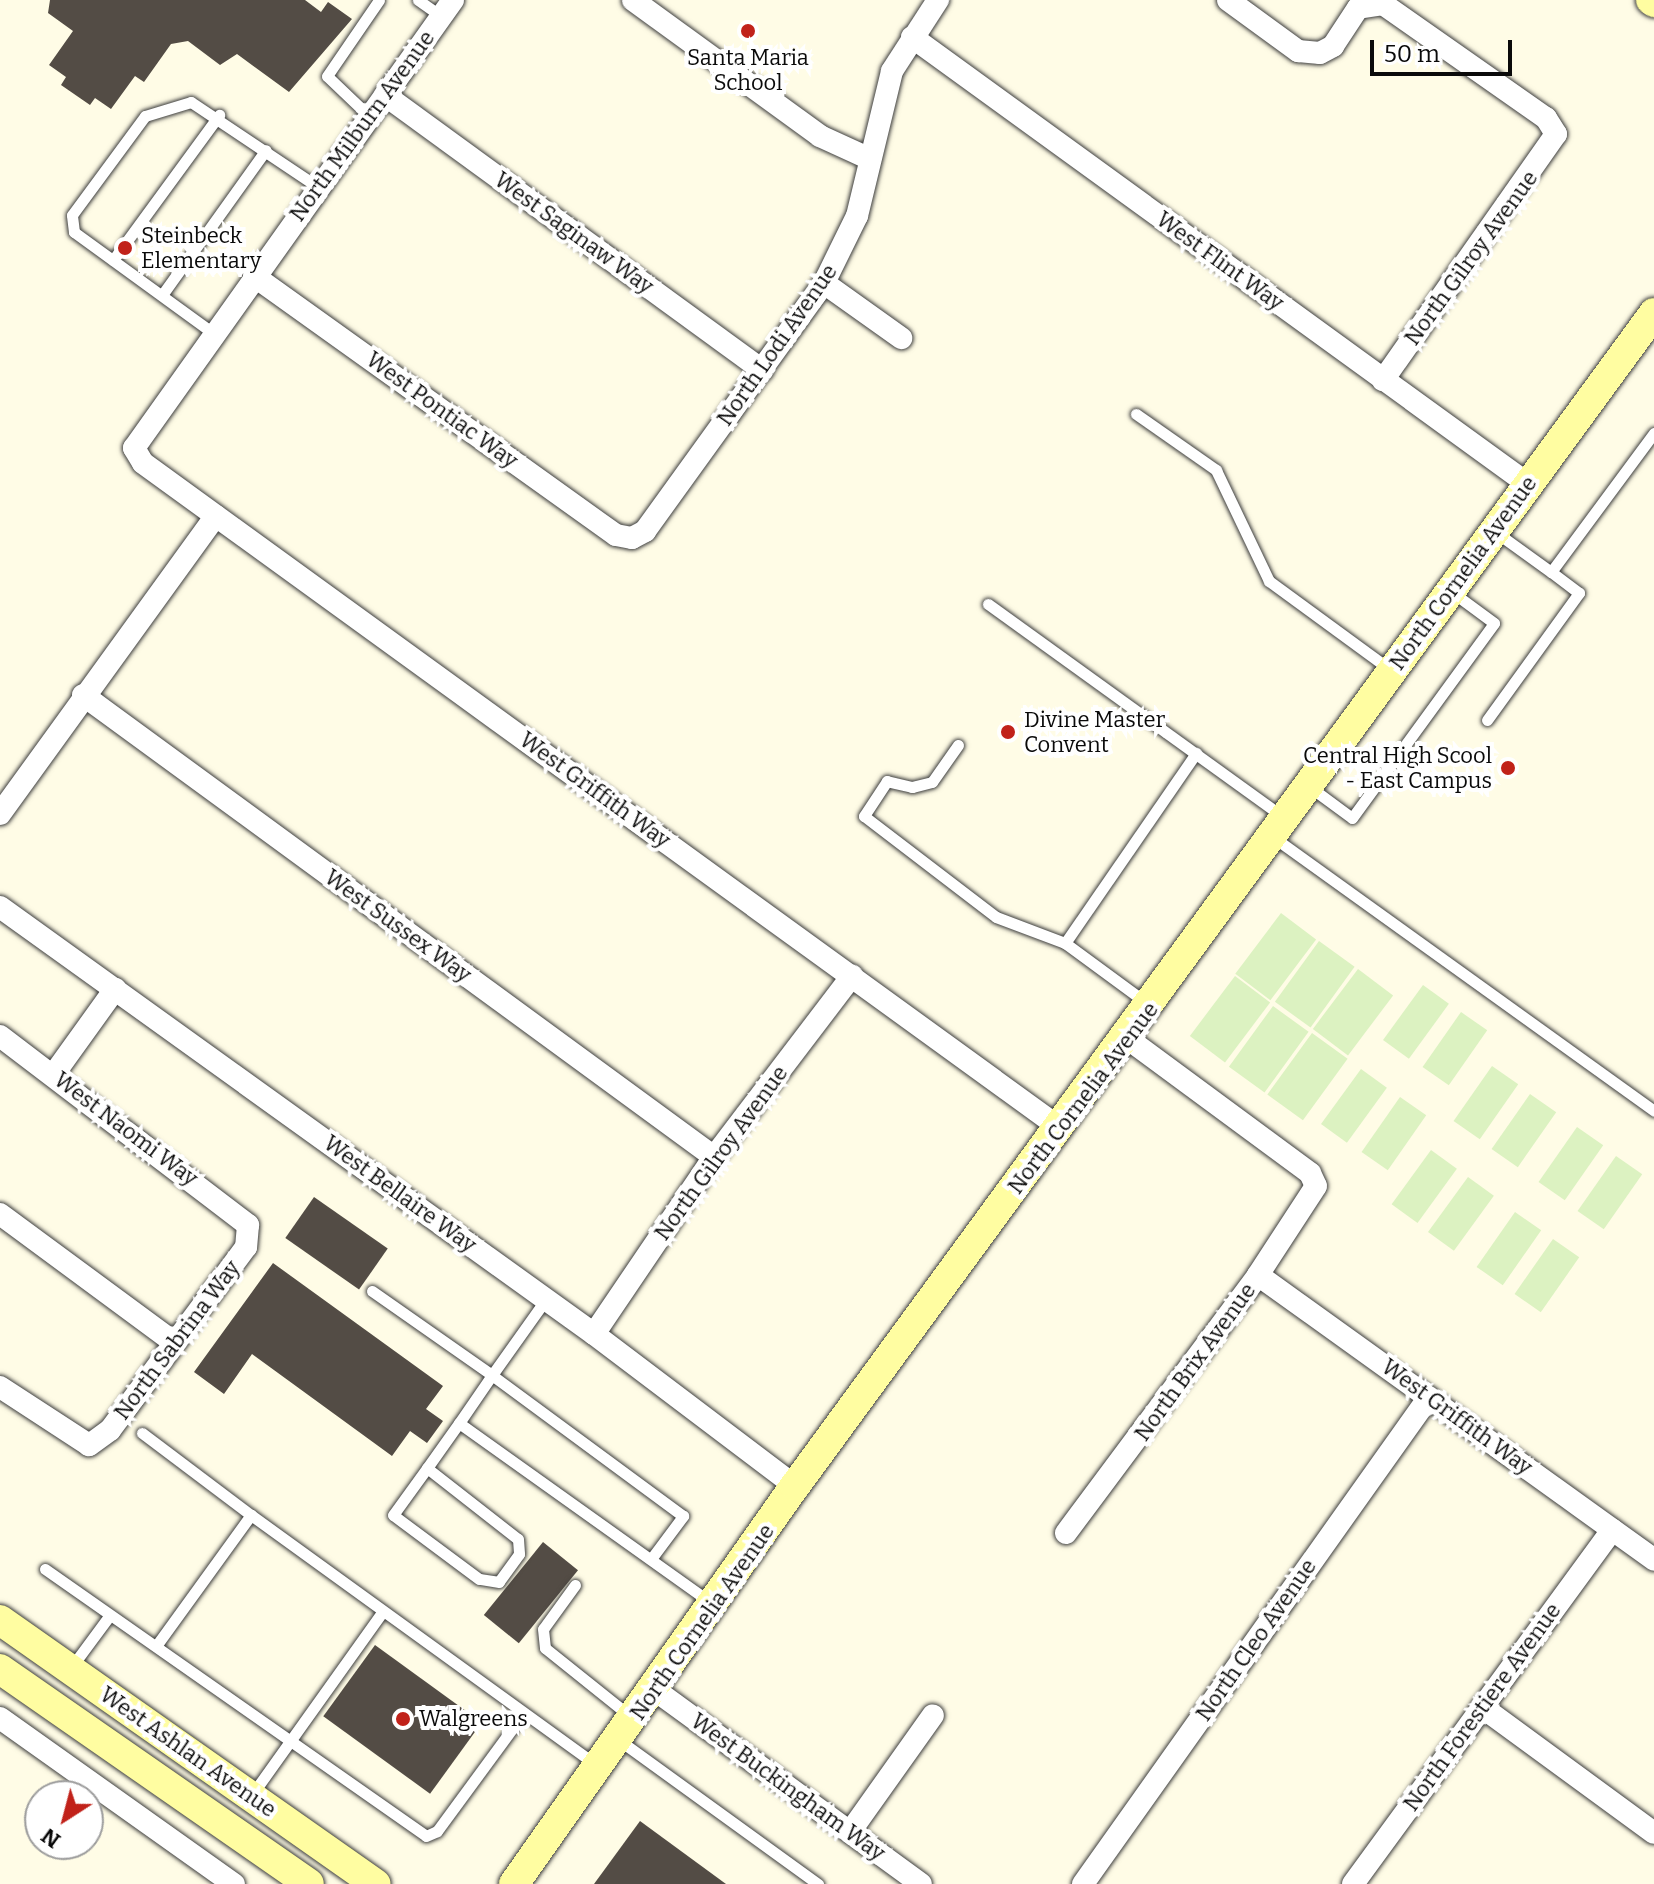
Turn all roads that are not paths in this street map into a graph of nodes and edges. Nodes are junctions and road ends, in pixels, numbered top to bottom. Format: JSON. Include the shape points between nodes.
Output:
{"nodes":[{"id":1,"x":379,"y":0,"type":"edge"},
{"id":2,"x":418,"y":0,"type":"edge"},
{"id":3,"x":633,"y":0,"type":"edge"},
{"id":4,"x":938,"y":0,"type":"edge"},
{"id":5,"x":1228,"y":0,"type":"edge"},
{"id":6,"x":447,"y":8,"type":"edge"},
{"id":7,"x":912,"y":37,"type":"junction"},
{"id":8,"x":385,"y":95,"type":"junction"},
{"id":9,"x":219,"y":115,"type":"junction"},
{"id":10,"x":370,"y":117,"type":"junction"},
{"id":11,"x":266,"y":150,"type":"junction"},
{"id":12,"x":870,"y":159,"type":"junction"},
{"id":13,"x":318,"y":187,"type":"junction"},
{"id":14,"x":113,"y":260,"type":"junction"},
{"id":15,"x":254,"y":276,"type":"junction"},
{"id":16,"x":824,"y":283,"type":"junction"},
{"id":17,"x":162,"y":295,"type":"junction"},
{"id":18,"x":1645,"y":331,"type":"edge"},
{"id":19,"x":213,"y":333,"type":"junction"},
{"id":20,"x":901,"y":338,"type":"dead end"},
{"id":21,"x":762,"y":370,"type":"junction"},
{"id":22,"x":1383,"y":380,"type":"junction"},
{"id":23,"x":1136,"y":414,"type":"dead end"},
{"id":24,"x":1654,"y":433,"type":"edge"},
{"id":25,"x":134,"y":448,"type":"joint"},
{"id":26,"x":1528,"y":484,"type":"junction"},
{"id":27,"x":216,"y":516,"type":"junction"},
{"id":28,"x":1494,"y":531,"type":"junction"},
{"id":29,"x":632,"y":538,"type":"joint"},
{"id":30,"x":1551,"y":572,"type":"junction"},
{"id":31,"x":1450,"y":591,"type":"junction"},
{"id":32,"x":988,"y":604,"type":"dead end"},
{"id":33,"x":1392,"y":671,"type":"junction"},
{"id":34,"x":83,"y":695,"type":"junction"},
{"id":35,"x":1487,"y":720,"type":"dead end"},
{"id":36,"x":958,"y":745,"type":"dead end"},
{"id":37,"x":1196,"y":753,"type":"junction"},
{"id":38,"x":1309,"y":786,"type":"junction"},
{"id":39,"x":0,"y":814,"type":"edge"},
{"id":40,"x":1279,"y":828,"type":"junction"},
{"id":41,"x":0,"y":907,"type":"edge"},
{"id":42,"x":1065,"y":943,"type":"junction"},
{"id":43,"x":852,"y":976,"type":"junction"},
{"id":44,"x":115,"y":989,"type":"junction"},
{"id":45,"x":1152,"y":1006,"type":"junction"},
{"id":46,"x":0,"y":1036,"type":"edge"},
{"id":47,"x":1128,"y":1039,"type":"junction"},
{"id":48,"x":54,"y":1074,"type":"junction"},
{"id":49,"x":1654,"y":1111,"type":"edge"},
{"id":50,"x":1060,"y":1128,"type":"junction"},
{"id":51,"x":714,"y":1157,"type":"junction"},
{"id":52,"x":0,"y":1214,"type":"edge"},
{"id":53,"x":248,"y":1225,"type":"joint"},
{"id":54,"x":1258,"y":1275,"type":"junction"},
{"id":55,"x":372,"y":1291,"type":"dead end"},
{"id":56,"x":546,"y":1299,"type":"junction"},
{"id":57,"x":594,"y":1334,"type":"junction"},
{"id":58,"x":175,"y":1343,"type":"junction"},
{"id":59,"x":492,"y":1375,"type":"junction"},
{"id":60,"x":0,"y":1387,"type":"edge"},
{"id":61,"x":1429,"y":1397,"type":"junction"},
{"id":62,"x":459,"y":1423,"type":"junction"},
{"id":63,"x":142,"y":1433,"type":"dead end"},
{"id":64,"x":427,"y":1468,"type":"junction"},
{"id":65,"x":795,"y":1486,"type":"junction"},
{"id":66,"x":251,"y":1515,"type":"junction"},
{"id":67,"x":1612,"y":1530,"type":"junction"},
{"id":68,"x":1066,"y":1533,"type":"dead end"},
{"id":69,"x":651,"y":1559,"type":"junction"},
{"id":70,"x":1654,"y":1560,"type":"edge"},
{"id":71,"x":45,"y":1569,"type":"dead end"},
{"id":72,"x":575,"y":1585,"type":"dead end"},
{"id":73,"x":715,"y":1605,"type":"junction"},
{"id":74,"x":383,"y":1611,"type":"junction"},
{"id":75,"x":110,"y":1615,"type":"junction"},
{"id":76,"x":0,"y":1620,"type":"edge"},
{"id":77,"x":156,"y":1646,"type":"junction"},
{"id":78,"x":0,"y":1651,"type":"edge"},
{"id":79,"x":0,"y":1669,"type":"edge"},
{"id":80,"x":70,"y":1669,"type":"junction"},
{"id":81,"x":655,"y":1690,"type":"junction"},
{"id":82,"x":1482,"y":1707,"type":"junction"},
{"id":83,"x":523,"y":1714,"type":"junction"},
{"id":84,"x":933,"y":1715,"type":"dead end"},
{"id":85,"x":0,"y":1718,"type":"edge"},
{"id":86,"x":626,"y":1729,"type":"junction"},
{"id":87,"x":290,"y":1740,"type":"junction"},
{"id":88,"x":600,"y":1768,"type":"junction"},
{"id":89,"x":251,"y":1796,"type":"junction"},
{"id":90,"x":850,"y":1832,"type":"junction"},
{"id":91,"x":1654,"y":1833,"type":"edge"},
{"id":92,"x":234,"y":1884,"type":"edge"},
{"id":93,"x":309,"y":1884,"type":"edge"},
{"id":94,"x":375,"y":1884,"type":"edge"},
{"id":95,"x":514,"y":1884,"type":"edge"},
{"id":96,"x":818,"y":1884,"type":"edge"},
{"id":97,"x":921,"y":1884,"type":"edge"},
{"id":98,"x":1083,"y":1884,"type":"edge"},
{"id":99,"x":1353,"y":1884,"type":"edge"}],
"edges":[{"from":1,"to":10,"type":"lane","via":[[327,76]]},
{"from":2,"to":6,"type":"lane"},
{"from":3,"to":12,"type":"street","via":[[820,136]]},
{"from":4,"to":7,"type":"street","name":"North Lodi Avenue"},
{"from":5,"to":22,"type":"street","name":"North Gilroy Avenue","via":[[1298,51],[1320,53],[1333,46],[1358,8],[1383,4],[1546,118],[1556,134]]},
{"from":6,"to":8,"type":"street","name":"North Milburn Avenue"},
{"from":7,"to":12,"type":"street","name":"North Lodi Avenue","via":[[879,109]]},
{"from":7,"to":22,"type":"street","name":"West Flint Way"},
{"from":8,"to":10,"type":"street","name":"North Milburn Avenue"},
{"from":8,"to":21,"type":"street","name":"West Saginaw Way"},
{"from":9,"to":11,"type":"lane"},
{"from":9,"to":14,"type":"lane"},
{"from":9,"to":14,"type":"lane","via":[[191,102],[157,109],[132,130],[69,223]]},
{"from":10,"to":13,"type":"street","name":"North Milburn Avenue"},
{"from":11,"to":13,"type":"lane"},
{"from":11,"to":17,"type":"lane"},
{"from":12,"to":16,"type":"street","name":"North Lodi Avenue","via":[[857,216]]},
{"from":13,"to":15,"type":"street","name":"North Milburn Avenue"},
{"from":14,"to":17,"type":"lane"},
{"from":15,"to":19,"type":"street","name":"North Milburn Avenue"},
{"from":15,"to":29,"type":"street","name":"West Pontiac Way","via":[[616,535]]},
{"from":16,"to":20,"type":"street"},
{"from":16,"to":21,"type":"street","name":"North Lodi Avenue"},
{"from":17,"to":19,"type":"lane"},
{"from":18,"to":26,"type":"street","name":"North Cornelia Avenue"},
{"from":19,"to":25,"type":"street","name":"North Milburn Avenue"},
{"from":21,"to":29,"type":"street","name":"North Lodi Avenue","via":[[645,531]]},
{"from":22,"to":26,"type":"street","name":"West Flint Way"},
{"from":23,"to":33,"type":"lane","via":[[1216,470],[1269,581]]},
{"from":24,"to":30,"type":"lane"},
{"from":25,"to":27,"type":"street","name":"West Griffith Way","via":[[143,463]]},
{"from":26,"to":28,"type":"street","name":"North Cornelia Avenue"},
{"from":27,"to":34,"type":"street"},
{"from":27,"to":43,"type":"street","name":"West Griffith Way"},
{"from":28,"to":30,"type":"lane"},
{"from":28,"to":31,"type":"street","name":"North Cornelia Avenue"},
{"from":30,"to":35,"type":"lane","via":[[1579,593]]},
{"from":31,"to":33,"type":"street","name":"North Cornelia Avenue"},
{"from":31,"to":38,"type":"lane","via":[[1494,623],[1352,818]]},
{"from":32,"to":37,"type":"lane"},
{"from":33,"to":38,"type":"street","name":"North Cornelia Avenue"},
{"from":34,"to":39,"type":"street"},
{"from":34,"to":51,"type":"street","name":"West Sussex Way"},
{"from":36,"to":42,"type":"lane","via":[[932,782],[912,787],[887,781],[864,816],[996,917]]},
{"from":37,"to":40,"type":"lane"},
{"from":37,"to":42,"type":"lane"},
{"from":38,"to":40,"type":"street","name":"North Cornelia Avenue"},
{"from":40,"to":45,"type":"street","name":"North Cornelia Avenue"},
{"from":40,"to":49,"type":"lane"},
{"from":41,"to":44,"type":"street","name":"West Bellaire Way"},
{"from":42,"to":45,"type":"lane"},
{"from":43,"to":50,"type":"street","name":"West Griffith Way"},
{"from":43,"to":51,"type":"street","name":"North Gilroy Avenue"},
{"from":44,"to":48,"type":"street"},
{"from":44,"to":56,"type":"street","name":"West Bellaire Way"},
{"from":45,"to":47,"type":"street","name":"North Cornelia Avenue"},
{"from":46,"to":48,"type":"street","name":"West Naomi Way"},
{"from":47,"to":50,"type":"street","name":"North Cornelia Avenue"},
{"from":47,"to":54,"type":"street","name":"North Brix Avenue","via":[[1310,1173],[1316,1186]]},
{"from":48,"to":53,"type":"street","name":"West Naomi Way"},
{"from":50,"to":65,"type":"street","name":"North Cornelia Avenue"},
{"from":51,"to":57,"type":"street","name":"North Gilroy Avenue"},
{"from":52,"to":58,"type":"street"},
{"from":53,"to":58,"type":"street","name":"North Sabrina Way","via":[[246,1247]]},
{"from":54,"to":61,"type":"street","name":"West Griffith Way"},
{"from":54,"to":68,"type":"street","name":"North Brix Avenue"},
{"from":55,"to":59,"type":"lane"},
{"from":56,"to":57,"type":"street","name":"West Bellaire Way"},
{"from":56,"to":59,"type":"lane"},
{"from":57,"to":65,"type":"street","name":"West Bellaire Way"},
{"from":58,"to":60,"type":"street","name":"North Sabrina Way","via":[[110,1430],[89,1445]]},
{"from":59,"to":62,"type":"lane"},
{"from":59,"to":69,"type":"lane","via":[[683,1516]]},
{"from":61,"to":67,"type":"street","name":"West Griffith Way"},
{"from":61,"to":98,"type":"street","name":"North Cleo Avenue"},
{"from":62,"to":64,"type":"lane"},
{"from":62,"to":69,"type":"lane"},
{"from":63,"to":66,"type":"lane"},
{"from":64,"to":64,"type":"lane","via":[[518,1539],[519,1554],[499,1582],[479,1579],[393,1515]]},
{"from":65,"to":73,"type":"street","name":"North Cornelia Avenue"},
{"from":66,"to":74,"type":"lane"},
{"from":66,"to":77,"type":"lane"},
{"from":67,"to":70,"type":"street","name":"West Griffith Way"},
{"from":67,"to":82,"type":"street","name":"North Forestiere Avenue"},
{"from":69,"to":73,"type":"lane"},
{"from":71,"to":75,"type":"lane"},
{"from":72,"to":86,"type":"lane","via":[[543,1629],[545,1648]]},
{"from":73,"to":81,"type":"street","name":"North Cornelia Avenue"},
{"from":74,"to":83,"type":"lane"},
{"from":74,"to":87,"type":"lane"},
{"from":75,"to":77,"type":"lane"},
{"from":75,"to":80,"type":"lane"},
{"from":76,"to":80,"type":"street","name":"West Ashlan Avenue"},
{"from":77,"to":87,"type":"lane"},
{"from":78,"to":80,"type":"street","via":[[35,1676]]},
{"from":79,"to":93,"type":"street","name":"West Ashlan Avenue"},
{"from":80,"to":89,"type":"street","name":"West Ashlan Avenue"},
{"from":81,"to":86,"type":"street","name":"North Cornelia Avenue"},
{"from":81,"to":90,"type":"street","name":"West Buckingham Way"},
{"from":82,"to":91,"type":"street"},
{"from":82,"to":99,"type":"street","name":"North Forestiere Avenue"},
{"from":83,"to":87,"type":"lane","via":[[431,1835]]},
{"from":83,"to":88,"type":"lane"},
{"from":84,"to":90,"type":"street"},
{"from":85,"to":92,"type":"street"},
{"from":86,"to":88,"type":"street","name":"North Cornelia Avenue"},
{"from":86,"to":96,"type":"lane"},
{"from":87,"to":89,"type":"lane"},
{"from":88,"to":95,"type":"street","name":"North Cornelia Avenue"},
{"from":89,"to":94,"type":"street","name":"West Ashlan Avenue"},
{"from":90,"to":97,"type":"street","name":"West Buckingham Way"}]}
